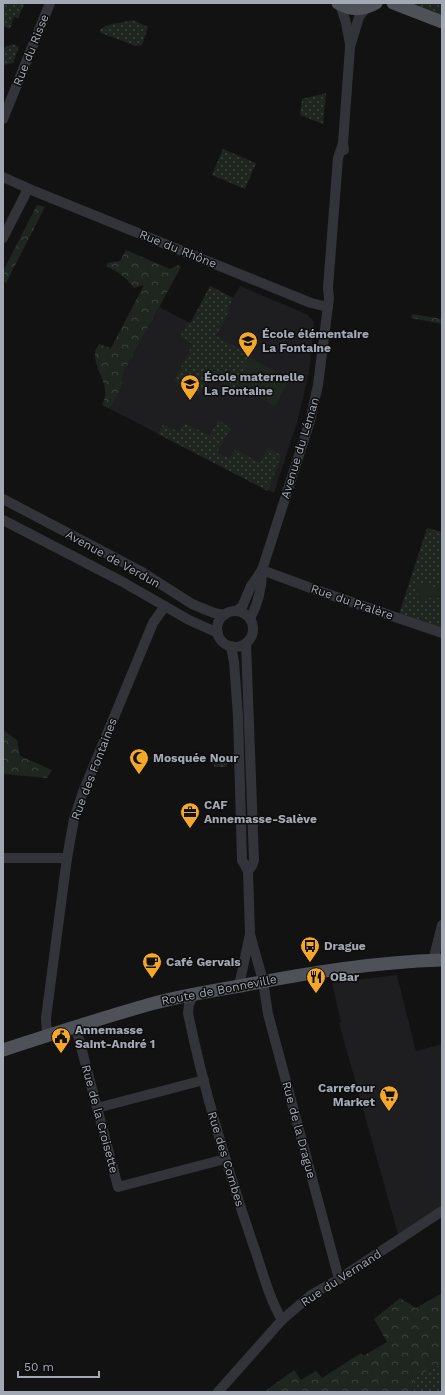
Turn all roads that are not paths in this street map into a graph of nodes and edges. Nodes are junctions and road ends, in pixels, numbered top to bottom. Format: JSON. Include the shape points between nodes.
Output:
{"nodes":[{"id":1,"x":50,"y":3,"type":"edge"},
{"id":2,"x":339,"y":3,"type":"edge"},
{"id":3,"x":393,"y":3,"type":"edge"},
{"id":4,"x":371,"y":5,"type":"edge"},
{"id":5,"x":442,"y":22,"type":"edge"},
{"id":6,"x":350,"y":47,"type":"junction"},
{"id":7,"x":3,"y":119,"type":"edge"},
{"id":8,"x":3,"y":177,"type":"edge"},
{"id":9,"x":28,"y":189,"type":"junction"},
{"id":10,"x":3,"y":238,"type":"edge"},
{"id":11,"x":329,"y":303,"type":"junction"},
{"id":12,"x":3,"y":499,"type":"edge"},
{"id":13,"x":3,"y":520,"type":"edge"},
{"id":14,"x":262,"y":570,"type":"junction"},
{"id":15,"x":165,"y":606,"type":"junction"},
{"id":16,"x":236,"y":612,"type":"junction"},
{"id":17,"x":224,"y":615,"type":"junction"},
{"id":18,"x":250,"y":619,"type":"junction"},
{"id":19,"x":440,"y":632,"type":"edge"},
{"id":20,"x":218,"y":633,"type":"junction"},
{"id":21,"x":246,"y":643,"type":"junction"},
{"id":22,"x":231,"y":646,"type":"junction"},
{"id":23,"x":3,"y":858,"type":"edge"},
{"id":24,"x":67,"y":858,"type":"junction"},
{"id":25,"x":248,"y":871,"type":"junction"},
{"id":26,"x":442,"y":925,"type":"edge"},
{"id":27,"x":250,"y":934,"type":"junction"},
{"id":28,"x":437,"y":960,"type":"edge"},
{"id":29,"x":263,"y":981,"type":"junction"},
{"id":30,"x":240,"y":986,"type":"junction"},
{"id":31,"x":194,"y":994,"type":"junction"},
{"id":32,"x":76,"y":1028,"type":"junction"},
{"id":33,"x":47,"y":1037,"type":"junction"},
{"id":34,"x":3,"y":1050,"type":"edge"},
{"id":35,"x":204,"y":1080,"type":"junction"},
{"id":36,"x":97,"y":1108,"type":"junction"},
{"id":37,"x":225,"y":1159,"type":"junction"},
{"id":38,"x":442,"y":1211,"type":"edge"},
{"id":39,"x":339,"y":1279,"type":"junction"},
{"id":40,"x":282,"y":1320,"type":"junction"},
{"id":41,"x":218,"y":1392,"type":"edge"}],
"edges":[{"from":1,"to":7,"type":"street","name":"Rue du Risse"},
{"from":2,"to":4,"type":"main road","via":[[352,9]]},
{"from":2,"to":6,"type":"street","name":"Avenue du Léman"},
{"from":3,"to":5,"type":"main road"},
{"from":4,"to":6,"type":"street","name":"Avenue du Léman","via":[[360,17]]},
{"from":6,"to":11,"type":"street","name":"Avenue du Léman","via":[[343,143],[345,159],[334,283]]},
{"from":8,"to":9,"type":"street"},
{"from":9,"to":10,"type":"street"},
{"from":9,"to":11,"type":"street","name":"Rue du Rhône","via":[[311,303]]},
{"from":11,"to":14,"type":"street","name":"Avenue du Léman","via":[[318,385],[310,421]]},
{"from":12,"to":17,"type":"street","name":"Avenue de Verdun","via":[[142,572],[188,602]]},
{"from":13,"to":15,"type":"street","name":"Avenue de Verdun"},
{"from":14,"to":16,"type":"street","name":"Avenue du Léman"},
{"from":14,"to":18,"type":"street","name":"Avenue du Léman","via":[[262,583]]},
{"from":14,"to":19,"type":"street","name":"Rue du Pralère"},
{"from":15,"to":20,"type":"street","name":"Avenue de Verdun"},
{"from":15,"to":24,"type":"street","name":"Rue des Fontaines","via":[[153,623],[83,792],[74,819]]},
{"from":16,"to":17,"type":"street"},
{"from":16,"to":18,"type":"street"},
{"from":17,"to":20,"type":"street","via":[[218,623]]},
{"from":18,"to":21,"type":"street","via":[[252,632]]},
{"from":20,"to":22,"type":"street","via":[[221,641]]},
{"from":21,"to":22,"type":"street","via":[[239,647]]},
{"from":21,"to":25,"type":"street","via":[[254,860]]},
{"from":22,"to":25,"type":"street","via":[[238,716],[242,860]]},
{"from":23,"to":24,"type":"street"},
{"from":24,"to":33,"type":"street","name":"Rue des Fontaines","via":[[47,1005]]},
{"from":25,"to":27,"type":"street"},
{"from":26,"to":28,"type":"street"},
{"from":27,"to":29,"type":"street"},
{"from":27,"to":30,"type":"street"},
{"from":28,"to":29,"type":"main road","name":"Route de Bonneville","via":[[366,966]]},
{"from":29,"to":30,"type":"main road","name":"Route de Bonneville"},
{"from":29,"to":39,"type":"street","name":"Rue de la Drague","via":[[268,1014]]},
{"from":30,"to":31,"type":"main road","name":"Route de Bonneville"},
{"from":31,"to":32,"type":"main road","name":"Route de Bonneville","via":[[152,1004]]},
{"from":31,"to":35,"type":"street","name":"Rue des Combes","via":[[188,1013]]},
{"from":32,"to":33,"type":"main road","name":"Route de Bonneville"},
{"from":32,"to":36,"type":"street","name":"Rue de la Croisette"},
{"from":33,"to":34,"type":"main road","name":"Route de Bonneville"},
{"from":35,"to":36,"type":"street"},
{"from":35,"to":37,"type":"street","name":"Rue des Combes"},
{"from":36,"to":37,"type":"street","name":"Rue de la Croisette","via":[[118,1187]]},
{"from":37,"to":40,"type":"street","name":"Rue des Combes","via":[[270,1297]]},
{"from":38,"to":39,"type":"street","name":"Rue du Vernand"},
{"from":39,"to":40,"type":"street","name":"Rue du Vernand","via":[[311,1295]]},
{"from":40,"to":41,"type":"street","name":"Rue du Vernand"}]}
